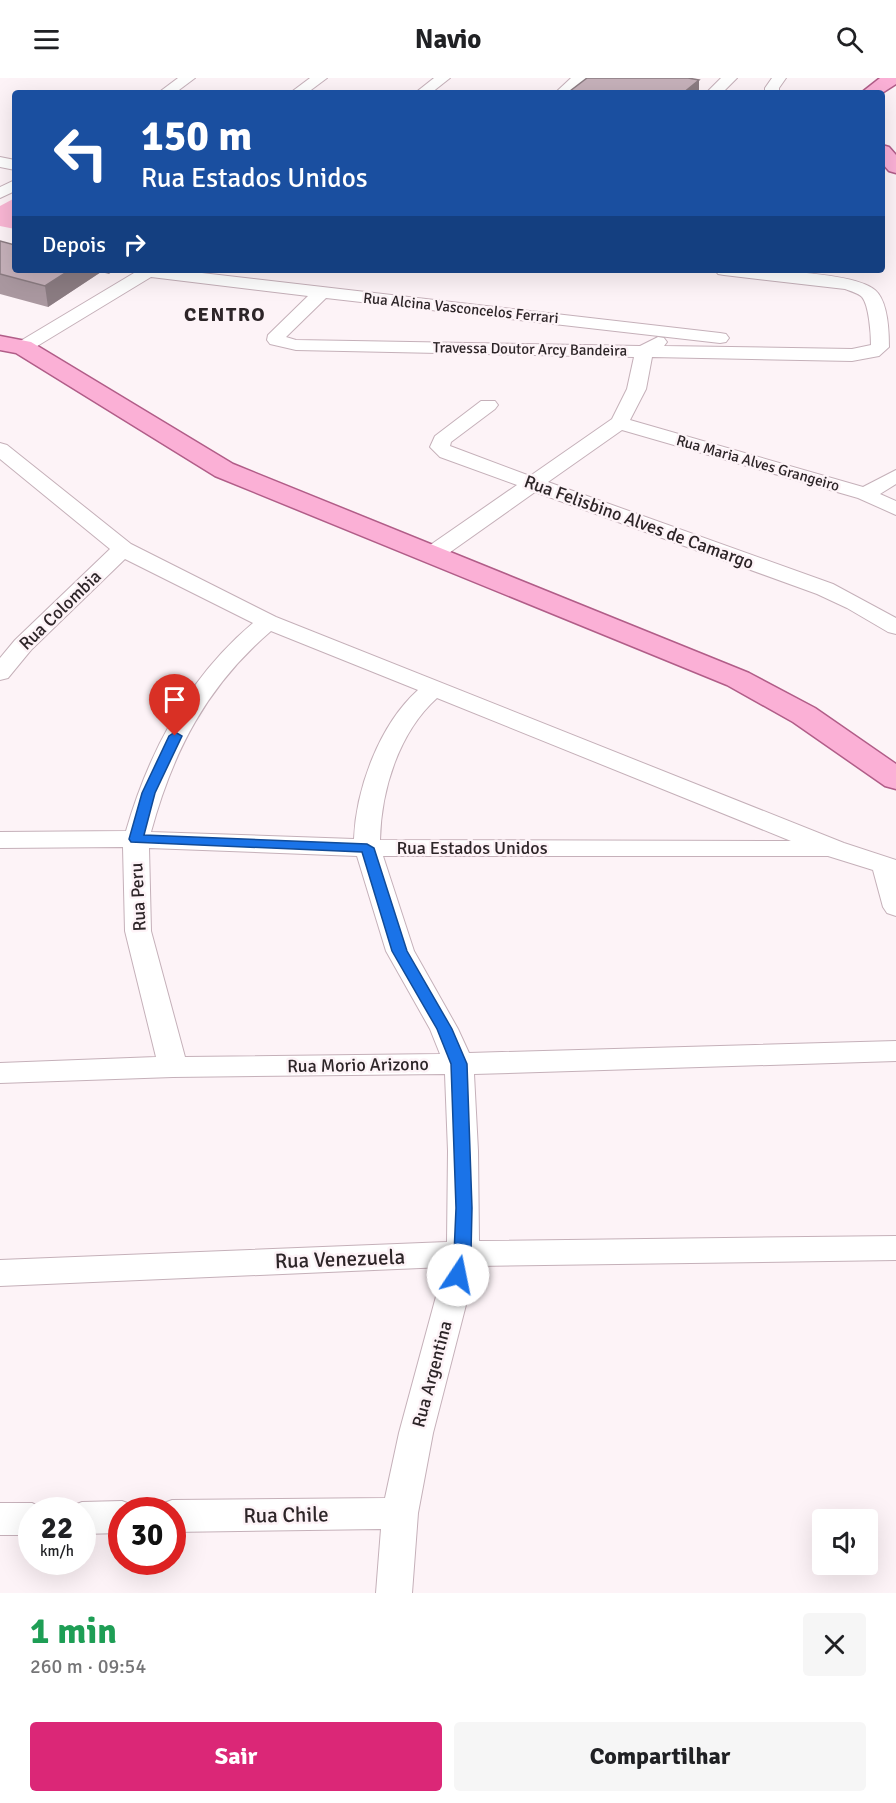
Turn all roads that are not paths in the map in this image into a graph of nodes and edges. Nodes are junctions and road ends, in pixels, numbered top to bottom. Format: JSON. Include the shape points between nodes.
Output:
{"nodes":[{"id":1,"x":188,"y":78,"type":"edge"},
{"id":2,"x":320,"y":78,"type":"edge"},
{"id":3,"x":443,"y":78,"type":"edge"},
{"id":4,"x":580,"y":78,"type":"edge"},
{"id":5,"x":730,"y":78,"type":"edge"},
{"id":6,"x":894,"y":78,"type":"edge"},
{"id":7,"x":170,"y":90,"type":"edge"},
{"id":8,"x":302,"y":90,"type":"edge"},
{"id":9,"x":426,"y":90,"type":"edge"},
{"id":10,"x":566,"y":90,"type":"edge"},
{"id":11,"x":716,"y":90,"type":"edge"},
{"id":12,"x":875,"y":90,"type":"edge"},
{"id":13,"x":885,"y":154,"type":"edge"},
{"id":14,"x":896,"y":166,"type":"edge"},
{"id":15,"x":146,"y":273,"type":"edge"},
{"id":16,"x":166,"y":273,"type":"edge"},
{"id":17,"x":751,"y":273,"type":"edge"},
{"id":18,"x":322,"y":292,"type":"junction"},
{"id":19,"x":0,"y":322,"type":"edge"},
{"id":20,"x":663,"y":330,"type":"junction"},
{"id":21,"x":20,"y":343,"type":"edge"},
{"id":22,"x":644,"y":351,"type":"junction"},
{"id":23,"x":772,"y":353,"type":"junction"},
{"id":24,"x":488,"y":405,"type":"dead end"},
{"id":25,"x":618,"y":423,"type":"junction"},
{"id":26,"x":0,"y":449,"type":"edge"},
{"id":27,"x":896,"y":476,"type":"edge"},
{"id":28,"x":533,"y":484,"type":"junction"},
{"id":29,"x":865,"y":494,"type":"junction"},
{"id":30,"x":896,"y":509,"type":"edge"},
{"id":31,"x":123,"y":549,"type":"junction"},
{"id":32,"x":441,"y":549,"type":"junction"},
{"id":33,"x":268,"y":622,"type":"junction"},
{"id":34,"x":896,"y":627,"type":"edge"},
{"id":35,"x":0,"y":673,"type":"edge"},
{"id":36,"x":433,"y":689,"type":"junction"},
{"id":37,"x":891,"y":765,"type":"edge"},
{"id":38,"x":136,"y":839,"type":"junction"},
{"id":39,"x":0,"y":840,"type":"edge"},
{"id":40,"x":367,"y":848,"type":"junction"},
{"id":41,"x":836,"y":849,"type":"junction"},
{"id":42,"x":890,"y":866,"type":"edge"},
{"id":43,"x":896,"y":907,"type":"edge"},
{"id":44,"x":896,"y":1051,"type":"edge"},
{"id":45,"x":459,"y":1064,"type":"junction"},
{"id":46,"x":173,"y":1067,"type":"junction"},
{"id":47,"x":0,"y":1073,"type":"edge"},
{"id":48,"x":896,"y":1248,"type":"edge"},
{"id":49,"x":463,"y":1254,"type":"junction"},
{"id":50,"x":0,"y":1273,"type":"edge"},
{"id":51,"x":400,"y":1513,"type":"junction"},
{"id":52,"x":186,"y":1516,"type":"edge"},
{"id":53,"x":0,"y":1519,"type":"edge"},
{"id":54,"x":18,"y":1519,"type":"edge"},
{"id":55,"x":394,"y":1593,"type":"edge"}],
"edges":[{"from":1,"to":7,"type":"street"},
{"from":2,"to":8,"type":"street"},
{"from":3,"to":9,"type":"street"},
{"from":4,"to":10,"type":"street"},
{"from":5,"to":11,"type":"street"},
{"from":6,"to":12,"type":"main road"},
{"from":13,"to":14,"type":"main road"},
{"from":15,"to":21,"type":"street"},
{"from":16,"to":18,"type":"street","name":"Rua Alcina Vasconcelos Ferrari"},
{"from":17,"to":23,"type":"street","name":"Travessa Doutor Arcy Bandeira","via":[[848,284],[871,296],[875,308],[880,348],[873,352],[852,356]]},
{"from":18,"to":20,"type":"street","name":"Rua Alcina Vasconcelos Ferrari"},
{"from":18,"to":22,"type":"street","name":"Travessa Doutor Arcy Bandeira","via":[[276,340],[296,345]]},
{"from":19,"to":21,"type":"main road"},
{"from":20,"to":22,"type":"street","via":[[659,340]]},
{"from":20,"to":23,"type":"street","name":"Rua Alcina Vasconcelos Ferrari","via":[[728,339]]},
{"from":21,"to":32,"type":"main road","via":[[233,465]]},
{"from":22,"to":23,"type":"street","name":"Travessa Doutor Arcy Bandeira"},
{"from":22,"to":25,"type":"street","via":[[635,399]]},
{"from":24,"to":28,"type":"street","name":"Rua Felisbino Alves de Camargo","via":[[442,440],[440,447]]},
{"from":25,"to":28,"type":"street"},
{"from":25,"to":29,"type":"street","name":"Rua Maria Alves Grangeiro"},
{"from":26,"to":31,"type":"street"},
{"from":27,"to":29,"type":"street"},
{"from":28,"to":32,"type":"street"},
{"from":28,"to":34,"type":"street","name":"Rua Felisbino Alves de Camargo","via":[[825,589]]},
{"from":29,"to":30,"type":"street","name":"Rua Maria Alves Grangeiro"},
{"from":31,"to":33,"type":"street"},
{"from":31,"to":35,"type":"street","name":"Rua Colombia","via":[[23,645]]},
{"from":32,"to":37,"type":"main road","via":[[738,679]]},
{"from":33,"to":36,"type":"street"},
{"from":33,"to":38,"type":"street","name":"Rua Peru","via":[[235,650],[184,717],[149,793]]},
{"from":36,"to":40,"type":"street","name":"Rua Argentina","via":[[412,708],[375,783],[368,813]]},
{"from":36,"to":41,"type":"street"},
{"from":38,"to":39,"type":"street","name":"Rua Estados Unidos"},
{"from":38,"to":40,"type":"street","name":"Rua Estados Unidos"},
{"from":38,"to":46,"type":"street","name":"Rua Peru","via":[[138,931]]},
{"from":40,"to":41,"type":"street","name":"Rua Estados Unidos"},
{"from":40,"to":45,"type":"street","name":"Rua Argentina","via":[[400,951]]},
{"from":41,"to":42,"type":"street"},
{"from":42,"to":43,"type":"street"},
{"from":44,"to":45,"type":"street","name":"Rua Morio Arizono"},
{"from":45,"to":46,"type":"street","name":"Rua Morio Arizono"},
{"from":45,"to":49,"type":"street","name":"Rua Argentina"},
{"from":46,"to":47,"type":"street","name":"Rua Morio Arizono"},
{"from":48,"to":49,"type":"street","name":"Rua Venezuela"},
{"from":49,"to":50,"type":"street","name":"Rua Venezuela"},
{"from":49,"to":51,"type":"street","name":"Rua Argentina"},
{"from":51,"to":52,"type":"street","name":"Rua Chile"},
{"from":51,"to":55,"type":"street","name":"Rua Argentina"},
{"from":53,"to":54,"type":"street"}]}
